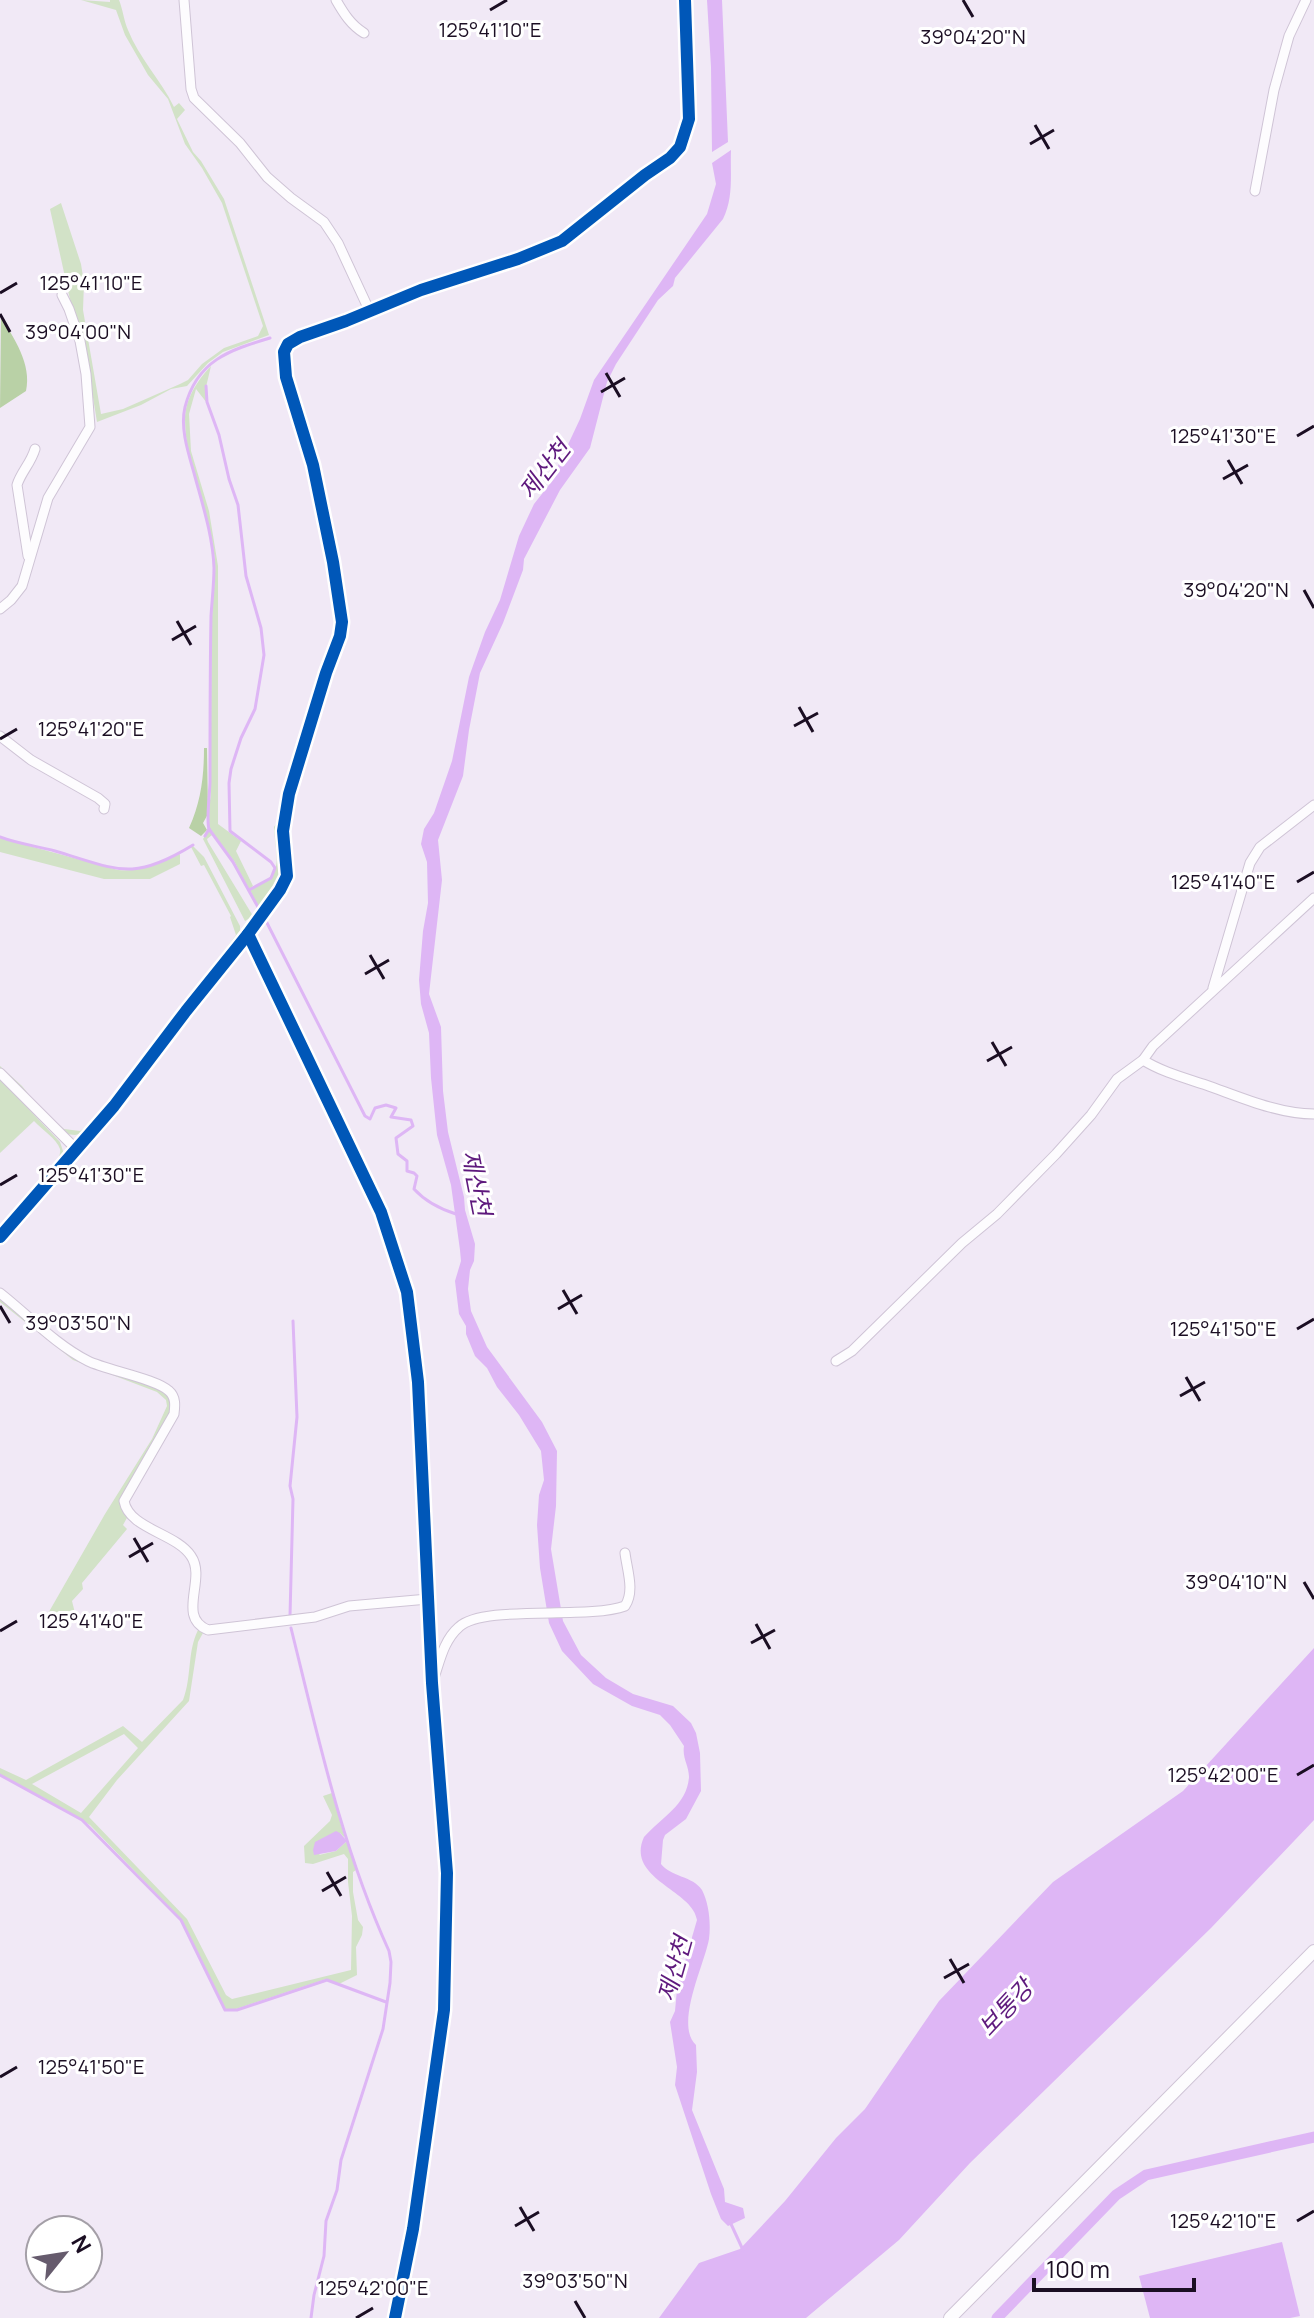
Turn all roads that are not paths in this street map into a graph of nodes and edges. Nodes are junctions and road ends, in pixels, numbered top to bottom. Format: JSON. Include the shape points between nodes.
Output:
{"nodes":[{"id":1,"x":184,"y":0,"type":"edge"},
{"id":2,"x":336,"y":0,"type":"edge"},
{"id":3,"x":685,"y":0,"type":"edge"},
{"id":4,"x":1306,"y":0,"type":"edge"},
{"id":5,"x":364,"y":33,"type":"dead end"},
{"id":6,"x":1255,"y":191,"type":"dead end"},
{"id":7,"x":62,"y":295,"type":"dead end"},
{"id":8,"x":370,"y":312,"type":"junction"},
{"id":9,"x":35,"y":449,"type":"dead end"},
{"id":10,"x":29,"y":559,"type":"junction"},
{"id":11,"x":0,"y":609,"type":"edge"},
{"id":12,"x":0,"y":736,"type":"edge"},
{"id":13,"x":1314,"y":805,"type":"edge"},
{"id":14,"x":104,"y":809,"type":"dead end"},
{"id":15,"x":1314,"y":898,"type":"edge"},
{"id":16,"x":248,"y":934,"type":"junction"},
{"id":17,"x":1212,"y":992,"type":"junction"},
{"id":18,"x":1143,"y":1060,"type":"junction"},
{"id":19,"x":0,"y":1073,"type":"edge"},
{"id":20,"x":1314,"y":1114,"type":"edge"},
{"id":21,"x":75,"y":1148,"type":"junction"},
{"id":22,"x":0,"y":1237,"type":"edge"},
{"id":23,"x":0,"y":1293,"type":"edge"},
{"id":24,"x":836,"y":1361,"type":"dead end"},
{"id":25,"x":625,"y":1553,"type":"dead end"},
{"id":26,"x":428,"y":1599,"type":"junction"},
{"id":27,"x":432,"y":1683,"type":"junction"},
{"id":28,"x":1314,"y":1951,"type":"edge"},
{"id":29,"x":395,"y":2318,"type":"edge"},
{"id":30,"x":950,"y":2318,"type":"edge"}],
"edges":[{"from":1,"to":8,"type":"street","via":[[194,98],[267,177],[324,222]]},
{"from":2,"to":5,"type":"street"},
{"from":3,"to":8,"type":"street","via":[[689,119],[680,147],[670,158],[562,241]]},
{"from":4,"to":6,"type":"street","via":[[1277,77]]},
{"from":7,"to":10,"type":"street","via":[[84,363],[90,427],[48,498]]},
{"from":8,"to":16,"type":"street","via":[[300,337],[284,352],[286,377],[313,465],[342,622],[289,794],[283,831],[287,876]]},
{"from":9,"to":10,"type":"street","via":[[17,485]]},
{"from":10,"to":11,"type":"street","via":[[22,586]]},
{"from":12,"to":14,"type":"street","via":[[98,798]]},
{"from":13,"to":17,"type":"street","via":[[1260,847],[1250,863]]},
{"from":15,"to":17,"type":"street"},
{"from":16,"to":21,"type":"street"},
{"from":16,"to":26,"type":"street","via":[[381,1212],[407,1292],[418,1382]]},
{"from":17,"to":18,"type":"street"},
{"from":18,"to":20,"type":"street","via":[[1268,1105]]},
{"from":18,"to":24,"type":"street","via":[[1117,1079],[1073,1136],[1003,1207]]},
{"from":19,"to":21,"type":"street"},
{"from":21,"to":22,"type":"street"},
{"from":23,"to":26,"type":"street","via":[[89,1361],[163,1386],[173,1396],[174,1414],[124,1501],[137,1521],[194,1559],[198,1580],[192,1607],[201,1627],[286,1621],[349,1606]]},
{"from":25,"to":27,"type":"street","via":[[630,1590],[625,1606],[466,1622],[449,1640]]},
{"from":26,"to":27,"type":"street"},
{"from":27,"to":29,"type":"street","via":[[447,1873],[444,2010]]},
{"from":28,"to":30,"type":"main road"}]}
